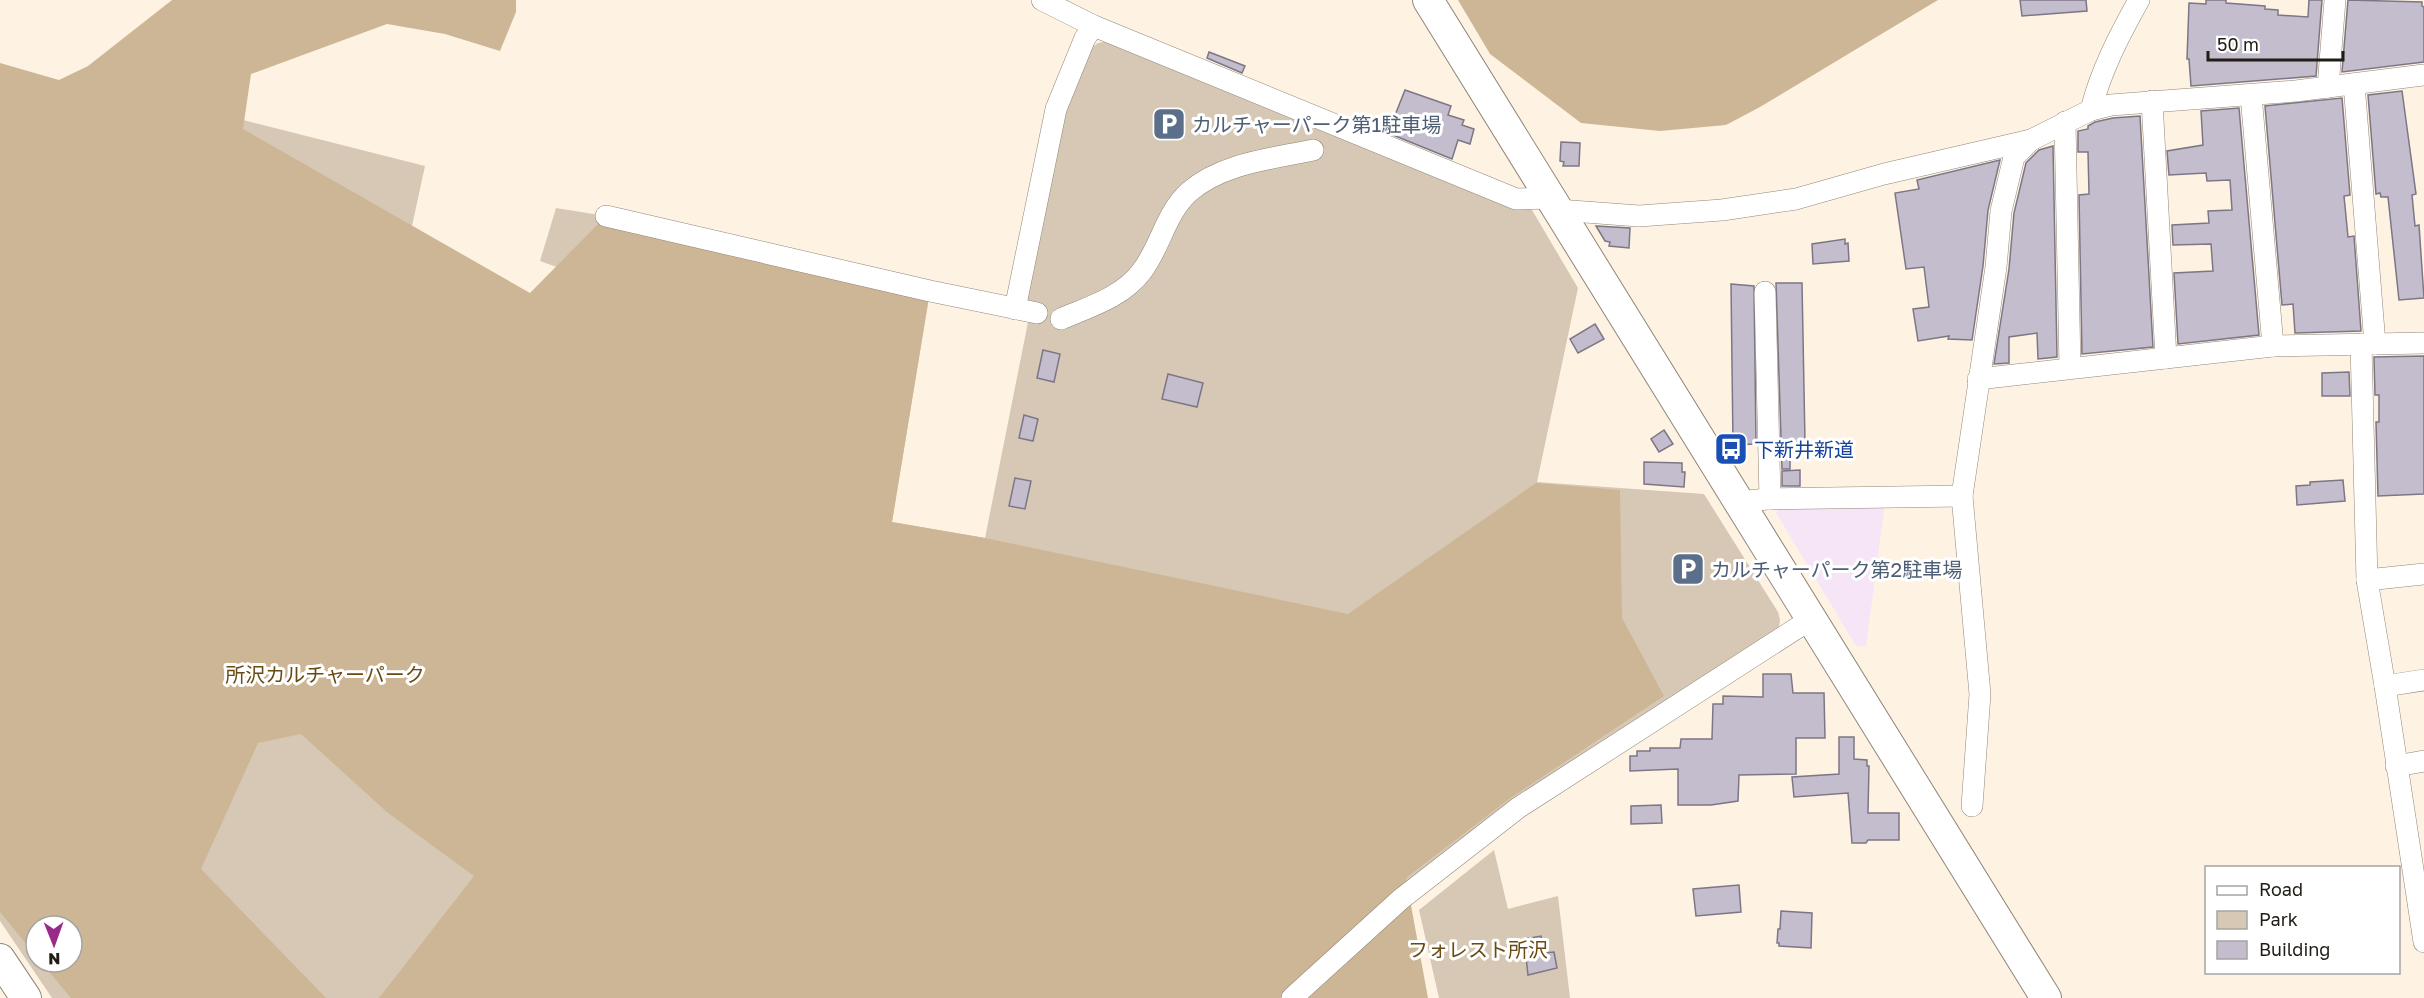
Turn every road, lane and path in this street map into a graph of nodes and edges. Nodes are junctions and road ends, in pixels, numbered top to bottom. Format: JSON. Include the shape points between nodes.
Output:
{"nodes":[{"id":1,"x":1042,"y":0,"type":"edge"},
{"id":2,"x":1428,"y":0,"type":"edge"},
{"id":3,"x":2139,"y":0,"type":"edge"},
{"id":4,"x":2335,"y":0,"type":"edge"},
{"id":5,"x":1094,"y":26,"type":"junction"},
{"id":6,"x":2424,"y":75,"type":"edge"},
{"id":7,"x":2354,"y":84,"type":"junction"},
{"id":8,"x":2328,"y":87,"type":"junction"},
{"id":9,"x":2251,"y":95,"type":"junction"},
{"id":10,"x":2152,"y":101,"type":"junction"},
{"id":11,"x":2091,"y":110,"type":"junction"},
{"id":12,"x":2065,"y":122,"type":"junction"},
{"id":13,"x":2031,"y":140,"type":"junction"},
{"id":14,"x":1313,"y":150,"type":"dead end"},
{"id":15,"x":1554,"y":204,"type":"junction"},
{"id":16,"x":606,"y":216,"type":"dead end"},
{"id":17,"x":1765,"y":292,"type":"dead end"},
{"id":18,"x":1015,"y":309,"type":"junction"},
{"id":19,"x":1036,"y":313,"type":"dead end"},
{"id":20,"x":1060,"y":319,"type":"dead end"},
{"id":21,"x":2424,"y":343,"type":"edge"},
{"id":22,"x":2368,"y":344,"type":"junction"},
{"id":23,"x":2273,"y":346,"type":"junction"},
{"id":24,"x":2166,"y":358,"type":"junction"},
{"id":25,"x":2070,"y":368,"type":"junction"},
{"id":26,"x":1978,"y":379,"type":"junction"},
{"id":27,"x":1962,"y":496,"type":"junction"},
{"id":28,"x":1770,"y":499,"type":"junction"},
{"id":29,"x":1739,"y":502,"type":"junction"},
{"id":30,"x":2424,"y":574,"type":"edge"},
{"id":31,"x":2367,"y":580,"type":"junction"},
{"id":32,"x":1811,"y":619,"type":"junction"},
{"id":33,"x":2424,"y":680,"type":"edge"},
{"id":34,"x":2385,"y":686,"type":"junction"},
{"id":35,"x":2424,"y":761,"type":"edge"},
{"id":36,"x":2396,"y":766,"type":"junction"},
{"id":37,"x":1972,"y":806,"type":"dead end"},
{"id":38,"x":2416,"y":843,"type":"edge"},
{"id":39,"x":2424,"y":942,"type":"edge"},
{"id":40,"x":0,"y":959,"type":"edge"},
{"id":41,"x":26,"y":998,"type":"edge"},
{"id":42,"x":1292,"y":998,"type":"edge"},
{"id":43,"x":2046,"y":998,"type":"edge"}],
"edges":[{"from":1,"to":5,"type":"street"},
{"from":2,"to":15,"type":"street"},
{"from":3,"to":11,"type":"street","via":[[2110,53]]},
{"from":4,"to":8,"type":"street"},
{"from":5,"to":15,"type":"street","via":[[1516,198]]},
{"from":5,"to":18,"type":"street","via":[[1084,38],[1056,109]]},
{"from":6,"to":7,"type":"street"},
{"from":7,"to":8,"type":"street"},
{"from":7,"to":22,"type":"street"},
{"from":8,"to":9,"type":"street"},
{"from":9,"to":10,"type":"street"},
{"from":9,"to":23,"type":"street"},
{"from":10,"to":11,"type":"street"},
{"from":10,"to":24,"type":"street"},
{"from":11,"to":12,"type":"street"},
{"from":12,"to":13,"type":"street"},
{"from":12,"to":25,"type":"street"},
{"from":13,"to":15,"type":"street","via":[[1796,199],[1722,210],[1639,216]]},
{"from":13,"to":26,"type":"street","via":[[2014,157],[2001,211]]},
{"from":14,"to":20,"type":"street","via":[[1229,168],[1199,185],[1173,211],[1149,260],[1130,284],[1112,297]]},
{"from":15,"to":29,"type":"street"},
{"from":16,"to":18,"type":"street"},
{"from":17,"to":28,"type":"street"},
{"from":18,"to":19,"type":"street"},
{"from":21,"to":22,"type":"street"},
{"from":22,"to":23,"type":"street"},
{"from":22,"to":31,"type":"street"},
{"from":23,"to":24,"type":"street"},
{"from":24,"to":25,"type":"street"},
{"from":25,"to":26,"type":"street"},
{"from":26,"to":27,"type":"street"},
{"from":27,"to":28,"type":"street"},
{"from":27,"to":37,"type":"street","via":[[1980,694]]},
{"from":28,"to":29,"type":"street"},
{"from":29,"to":32,"type":"street"},
{"from":30,"to":31,"type":"street"},
{"from":31,"to":34,"type":"street"},
{"from":32,"to":42,"type":"street","via":[[1518,808],[1401,899]]},
{"from":32,"to":43,"type":"street"},
{"from":33,"to":34,"type":"street"},
{"from":34,"to":36,"type":"street"},
{"from":35,"to":36,"type":"street"},
{"from":36,"to":38,"type":"street"},
{"from":38,"to":39,"type":"street"},
{"from":40,"to":41,"type":"street"}]}
